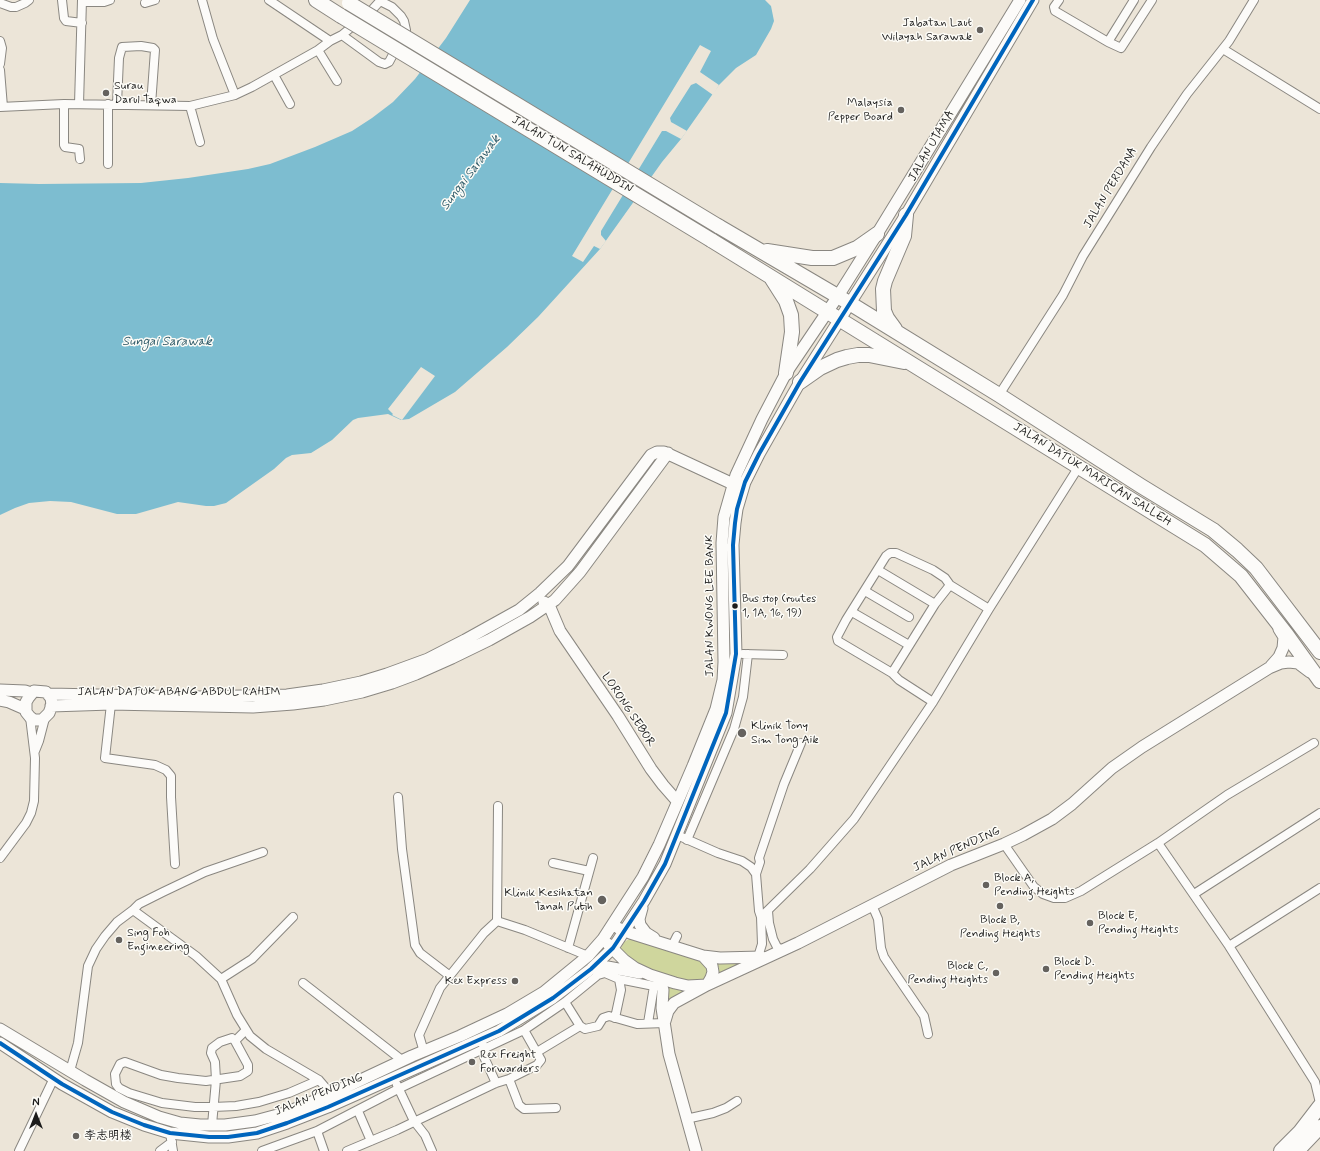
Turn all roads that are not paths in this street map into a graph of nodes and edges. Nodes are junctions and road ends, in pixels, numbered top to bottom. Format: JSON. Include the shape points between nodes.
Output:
{"nodes":[{"id":1,"x":29,"y":0,"type":"edge"},
{"id":2,"x":62,"y":0,"type":"edge"},
{"id":3,"x":110,"y":0,"type":"edge"},
{"id":4,"x":155,"y":0,"type":"edge"},
{"id":5,"x":202,"y":0,"type":"edge"},
{"id":6,"x":269,"y":0,"type":"edge"},
{"id":7,"x":316,"y":0,"type":"edge"},
{"id":8,"x":379,"y":0,"type":"edge"},
{"id":9,"x":1020,"y":0,"type":"edge"},
{"id":10,"x":1033,"y":0,"type":"edge"},
{"id":11,"x":1058,"y":0,"type":"edge"},
{"id":12,"x":1134,"y":0,"type":"edge"},
{"id":13,"x":1152,"y":0,"type":"edge"},
{"id":14,"x":1254,"y":0,"type":"edge"},
{"id":15,"x":82,"y":1,"type":"edge"},
{"id":16,"x":347,"y":1,"type":"edge"},
{"id":17,"x":0,"y":3,"type":"edge"},
{"id":18,"x":145,"y":3,"type":"dead end"},
{"id":19,"x":82,"y":23,"type":"junction"},
{"id":20,"x":342,"y":35,"type":"junction"},
{"id":21,"x":0,"y":41,"type":"edge"},
{"id":22,"x":330,"y":41,"type":"junction"},
{"id":23,"x":1108,"y":42,"type":"junction"},
{"id":24,"x":1223,"y":49,"type":"junction"},
{"id":25,"x":318,"y":50,"type":"junction"},
{"id":26,"x":0,"y":64,"type":"edge"},
{"id":27,"x":0,"y":70,"type":"edge"},
{"id":28,"x":274,"y":74,"type":"junction"},
{"id":29,"x":337,"y":80,"type":"dead end"},
{"id":30,"x":235,"y":95,"type":"junction"},
{"id":31,"x":64,"y":104,"type":"junction"},
{"id":32,"x":79,"y":104,"type":"junction"},
{"id":33,"x":112,"y":104,"type":"junction"},
{"id":34,"x":290,"y":104,"type":"dead end"},
{"id":35,"x":151,"y":105,"type":"junction"},
{"id":36,"x":190,"y":106,"type":"junction"},
{"id":37,"x":1,"y":107,"type":"edge"},
{"id":38,"x":1320,"y":109,"type":"edge"},
{"id":39,"x":200,"y":142,"type":"dead end"},
{"id":40,"x":80,"y":159,"type":"dead end"},
{"id":41,"x":108,"y":164,"type":"dead end"},
{"id":42,"x":906,"y":215,"type":"junction"},
{"id":43,"x":877,"y":234,"type":"junction"},
{"id":44,"x":761,"y":250,"type":"junction"},
{"id":45,"x":770,"y":276,"type":"junction"},
{"id":46,"x":838,"y":296,"type":"junction"},
{"id":47,"x":851,"y":304,"type":"junction"},
{"id":48,"x":828,"y":311,"type":"junction"},
{"id":49,"x":841,"y":319,"type":"junction"},
{"id":50,"x":902,"y":336,"type":"junction"},
{"id":51,"x":912,"y":363,"type":"junction"},
{"id":52,"x":786,"y":373,"type":"junction"},
{"id":53,"x":800,"y":382,"type":"junction"},
{"id":54,"x":999,"y":395,"type":"junction"},
{"id":55,"x":668,"y":453,"type":"junction"},
{"id":56,"x":1078,"y":468,"type":"junction"},
{"id":57,"x":733,"y":484,"type":"junction"},
{"id":58,"x":878,"y":570,"type":"junction"},
{"id":59,"x":950,"y":585,"type":"junction"},
{"id":60,"x":566,"y":588,"type":"junction"},
{"id":61,"x":865,"y":591,"type":"junction"},
{"id":62,"x":935,"y":604,"type":"junction"},
{"id":63,"x":548,"y":605,"type":"junction"},
{"id":64,"x":524,"y":606,"type":"junction"},
{"id":65,"x":989,"y":609,"type":"junction"},
{"id":66,"x":852,"y":612,"type":"junction"},
{"id":67,"x":530,"y":618,"type":"junction"},
{"id":68,"x":909,"y":618,"type":"dead end"},
{"id":69,"x":1273,"y":619,"type":"junction"},
{"id":70,"x":560,"y":631,"type":"junction"},
{"id":71,"x":909,"y":646,"type":"junction"},
{"id":72,"x":1320,"y":651,"type":"edge"},
{"id":73,"x":736,"y":654,"type":"junction"},
{"id":74,"x":748,"y":654,"type":"junction"},
{"id":75,"x":783,"y":655,"type":"dead end"},
{"id":76,"x":1269,"y":668,"type":"junction"},
{"id":77,"x":892,"y":673,"type":"junction"},
{"id":78,"x":1318,"y":679,"type":"edge"},
{"id":79,"x":0,"y":690,"type":"edge"},
{"id":80,"x":32,"y":693,"type":"junction"},
{"id":81,"x":49,"y":694,"type":"junction"},
{"id":82,"x":0,"y":700,"type":"edge"},
{"id":83,"x":933,"y":702,"type":"junction"},
{"id":84,"x":111,"y":704,"type":"junction"},
{"id":85,"x":51,"y":706,"type":"junction"},
{"id":86,"x":28,"y":713,"type":"junction"},
{"id":87,"x":45,"y":718,"type":"junction"},
{"id":88,"x":1314,"y":742,"type":"dead end"},
{"id":89,"x":801,"y":743,"type":"dead end"},
{"id":90,"x":34,"y":752,"type":"junction"},
{"id":91,"x":398,"y":797,"type":"dead end"},
{"id":92,"x":677,"y":801,"type":"junction"},
{"id":93,"x":498,"y":806,"type":"dead end"},
{"id":94,"x":1320,"y":813,"type":"edge"},
{"id":95,"x":677,"y":835,"type":"junction"},
{"id":96,"x":687,"y":840,"type":"junction"},
{"id":97,"x":1158,"y":843,"type":"junction"},
{"id":98,"x":1004,"y":844,"type":"junction"},
{"id":99,"x":263,"y":852,"type":"dead end"},
{"id":100,"x":0,"y":858,"type":"edge"},
{"id":101,"x":593,"y":858,"type":"dead end"},
{"id":102,"x":759,"y":858,"type":"junction"},
{"id":103,"x":742,"y":861,"type":"junction"},
{"id":104,"x":553,"y":863,"type":"dead end"},
{"id":105,"x":175,"y":864,"type":"dead end"},
{"id":106,"x":589,"y":871,"type":"junction"},
{"id":107,"x":756,"y":874,"type":"junction"},
{"id":108,"x":1320,"y":888,"type":"edge"},
{"id":109,"x":1194,"y":894,"type":"junction"},
{"id":110,"x":644,"y":901,"type":"junction"},
{"id":111,"x":872,"y":905,"type":"junction"},
{"id":112,"x":133,"y":910,"type":"junction"},
{"id":113,"x":765,"y":914,"type":"junction"},
{"id":114,"x":293,"y":917,"type":"dead end"},
{"id":115,"x":497,"y":921,"type":"junction"},
{"id":116,"x":612,"y":926,"type":"junction"},
{"id":117,"x":624,"y":931,"type":"junction"},
{"id":118,"x":603,"y":939,"type":"junction"},
{"id":119,"x":660,"y":942,"type":"junction"},
{"id":120,"x":1229,"y":946,"type":"junction"},
{"id":121,"x":568,"y":948,"type":"junction"},
{"id":122,"x":613,"y":948,"type":"junction"},
{"id":123,"x":783,"y":950,"type":"junction"},
{"id":124,"x":588,"y":956,"type":"junction"},
{"id":125,"x":703,"y":956,"type":"junction"},
{"id":126,"x":770,"y":956,"type":"junction"},
{"id":127,"x":758,"y":957,"type":"junction"},
{"id":128,"x":591,"y":969,"type":"junction"},
{"id":129,"x":450,"y":976,"type":"junction"},
{"id":130,"x":220,"y":979,"type":"junction"},
{"id":131,"x":620,"y":979,"type":"junction"},
{"id":132,"x":656,"y":982,"type":"junction"},
{"id":133,"x":303,"y":983,"type":"dead end"},
{"id":134,"x":707,"y":985,"type":"junction"},
{"id":135,"x":566,"y":997,"type":"junction"},
{"id":136,"x":615,"y":1018,"type":"junction"},
{"id":137,"x":648,"y":1023,"type":"junction"},
{"id":138,"x":665,"y":1023,"type":"junction"},
{"id":139,"x":526,"y":1025,"type":"junction"},
{"id":140,"x":580,"y":1026,"type":"junction"},
{"id":141,"x":0,"y":1029,"type":"edge"},
{"id":142,"x":245,"y":1030,"type":"junction"},
{"id":143,"x":928,"y":1034,"type":"dead end"},
{"id":144,"x":235,"y":1041,"type":"junction"},
{"id":145,"x":0,"y":1043,"type":"edge"},
{"id":146,"x":483,"y":1045,"type":"junction"},
{"id":147,"x":424,"y":1052,"type":"junction"},
{"id":148,"x":537,"y":1052,"type":"junction"},
{"id":149,"x":403,"y":1060,"type":"junction"},
{"id":150,"x":70,"y":1071,"type":"junction"},
{"id":151,"x":54,"y":1078,"type":"junction"},
{"id":152,"x":394,"y":1079,"type":"junction"},
{"id":153,"x":509,"y":1079,"type":"junction"},
{"id":154,"x":216,"y":1080,"type":"junction"},
{"id":155,"x":319,"y":1080,"type":"junction"},
{"id":156,"x":496,"y":1083,"type":"junction"},
{"id":157,"x":1318,"y":1083,"type":"edge"},
{"id":158,"x":398,"y":1089,"type":"junction"},
{"id":159,"x":331,"y":1094,"type":"junction"},
{"id":160,"x":121,"y":1095,"type":"junction"},
{"id":161,"x":737,"y":1101,"type":"dead end"},
{"id":162,"x":1320,"y":1103,"type":"edge"},
{"id":163,"x":1320,"y":1106,"type":"edge"},
{"id":164,"x":214,"y":1107,"type":"junction"},
{"id":165,"x":556,"y":1108,"type":"dead end"},
{"id":166,"x":358,"y":1111,"type":"junction"},
{"id":167,"x":686,"y":1119,"type":"junction"},
{"id":168,"x":414,"y":1121,"type":"junction"},
{"id":169,"x":212,"y":1125,"type":"junction"},
{"id":170,"x":1319,"y":1130,"type":"edge"},
{"id":171,"x":317,"y":1131,"type":"junction"},
{"id":172,"x":171,"y":1138,"type":"junction"},
{"id":173,"x":371,"y":1141,"type":"junction"},
{"id":174,"x":19,"y":1151,"type":"edge"},
{"id":175,"x":160,"y":1151,"type":"edge"},
{"id":176,"x":173,"y":1151,"type":"edge"},
{"id":177,"x":262,"y":1151,"type":"edge"},
{"id":178,"x":324,"y":1151,"type":"edge"},
{"id":179,"x":347,"y":1151,"type":"edge"},
{"id":180,"x":432,"y":1151,"type":"edge"},
{"id":181,"x":696,"y":1151,"type":"edge"},
{"id":182,"x":1281,"y":1151,"type":"edge"},
{"id":183,"x":1297,"y":1151,"type":"edge"}],
"edges":[{"from":1,"to":17,"type":"street","via":[[16,7]]},
{"from":2,"to":19,"type":"street","via":[[66,21]]},
{"from":3,"to":15,"type":"street"},
{"from":4,"to":18,"type":"street"},
{"from":5,"to":30,"type":"street"},
{"from":6,"to":22,"type":"street"},
{"from":7,"to":45,"type":"highway","name":"JALAN TUN SALAHUDDIN","bridge":true},
{"from":8,"to":20,"type":"street","via":[[371,11]]},
{"from":8,"to":20,"type":"street","via":[[401,16],[406,30],[389,62],[379,62]]},
{"from":9,"to":43,"type":"main road","name":"JALAN UTAMA"},
{"from":10,"to":42,"type":"main road","name":"JALAN UTAMA"},
{"from":11,"to":23,"type":"street","via":[[1054,7],[1055,11]]},
{"from":12,"to":23,"type":"street"},
{"from":13,"to":23,"type":"street","via":[[1121,48]]},
{"from":14,"to":24,"type":"street","name":"JALAN PERDANA"},
{"from":15,"to":19,"type":"street"},
{"from":16,"to":44,"type":"highway","name":"JALAN TUN SALAHUDDIN","bridge":true},
{"from":19,"to":32,"type":"street"},
{"from":20,"to":22,"type":"street"},
{"from":21,"to":26,"type":"street"},
{"from":22,"to":25,"type":"street"},
{"from":24,"to":38,"type":"street"},
{"from":24,"to":54,"type":"street","name":"JALAN PERDANA","via":[[1187,94],[1151,147],[1083,256],[1063,295]]},
{"from":25,"to":28,"type":"street"},
{"from":25,"to":29,"type":"street"},
{"from":27,"to":37,"type":"street"},
{"from":28,"to":30,"type":"street"},
{"from":28,"to":34,"type":"street"},
{"from":30,"to":36,"type":"street"},
{"from":31,"to":32,"type":"street"},
{"from":31,"to":37,"type":"street"},
{"from":31,"to":40,"type":"street","via":[[64,145],[67,148],[79,149]]},
{"from":32,"to":33,"type":"street"},
{"from":33,"to":35,"type":"street"},
{"from":33,"to":35,"type":"street","via":[[122,47],[141,46],[154,50]]},
{"from":33,"to":41,"type":"street"},
{"from":35,"to":36,"type":"street"},
{"from":36,"to":39,"type":"street"},
{"from":42,"to":47,"type":"main road","name":"JALAN UTAMA"},
{"from":42,"to":50,"type":"highway","via":[[904,236],[885,281],[882,296],[887,318]]},
{"from":43,"to":44,"type":"highway","via":[[857,248],[833,258],[812,258]]},
{"from":43,"to":46,"type":"main road","name":"JALAN UTAMA"},
{"from":44,"to":46,"type":"highway","name":"JALAN TUN SALAHUDDIN"},
{"from":45,"to":48,"type":"highway","name":"JALAN TUN SALAHUDDIN"},
{"from":45,"to":52,"type":"highway","via":[[786,301],[791,315],[792,332]]},
{"from":46,"to":47,"type":"highway","name":"JALAN DATUK MARICAN SALLEH"},
{"from":46,"to":48,"type":"main road","name":"JALAN UTAMA"},
{"from":47,"to":49,"type":"main road","name":"JALAN UTAMA"},
{"from":47,"to":50,"type":"highway","name":"JALAN DATUK MARICAN SALLEH"},
{"from":48,"to":49,"type":"highway","name":"JALAN DATUK MARICAN SALLEH"},
{"from":48,"to":52,"type":"main road","name":"JALAN KWONG LEE BANK"},
{"from":49,"to":51,"type":"highway","name":"JALAN DATUK MARICAN SALLEH"},
{"from":49,"to":53,"type":"main road","name":"JALAN KWONG LEE BANK"},
{"from":50,"to":54,"type":"highway","name":"JALAN DATUK MARICAN SALLEH"},
{"from":51,"to":53,"type":"highway","via":[[858,355],[820,368]]},
{"from":51,"to":56,"type":"highway","name":"JALAN DATUK MARICAN SALLEH"},
{"from":52,"to":57,"type":"main road","name":"JALAN KWONG LEE BANK"},
{"from":53,"to":73,"type":"main road","name":"JALAN KWONG LEE BANK","via":[[758,454],[745,482],[737,509],[733,545]]},
{"from":54,"to":72,"type":"highway","name":"JALAN DATUK MARICAN SALLEH","via":[[1225,540],[1256,568]]},
{"from":55,"to":57,"type":"main road"},
{"from":55,"to":60,"type":"main road","name":"JALAN DATUK ABANG ABDUL RAHIM"},
{"from":55,"to":64,"type":"main road","name":"JALAN DATUK ABANG ABDUL RAHIM","via":[[657,452],[651,455],[568,566]]},
{"from":56,"to":65,"type":"street"},
{"from":56,"to":69,"type":"highway","name":"JALAN DATUK MARICAN SALLEH","via":[[1205,545],[1241,576]]},
{"from":57,"to":92,"type":"main road","name":"JALAN KWONG LEE BANK","via":[[724,517],[722,543],[723,680],[716,709]]},
{"from":58,"to":59,"type":"street","via":[[886,556],[896,553],[933,570]]},
{"from":58,"to":61,"type":"street"},
{"from":58,"to":62,"type":"street"},
{"from":59,"to":62,"type":"street"},
{"from":59,"to":65,"type":"street"},
{"from":60,"to":63,"type":"main road","name":"JALAN DATUK ABANG ABDUL RAHIM"},
{"from":60,"to":70,"type":"main road","via":[[559,606]]},
{"from":61,"to":66,"type":"street"},
{"from":61,"to":68,"type":"street"},
{"from":62,"to":71,"type":"street"},
{"from":63,"to":64,"type":"main road","via":[[536,601]]},
{"from":63,"to":67,"type":"main road","name":"JALAN DATUK ABANG ABDUL RAHIM"},
{"from":63,"to":70,"type":"main road"},
{"from":64,"to":81,"type":"main road","name":"JALAN DATUK ABANG ABDUL RAHIM","via":[[428,659],[361,682],[323,690],[287,695],[238,697]]},
{"from":65,"to":83,"type":"street"},
{"from":66,"to":71,"type":"street"},
{"from":66,"to":77,"type":"street","via":[[839,632],[838,641]]},
{"from":67,"to":70,"type":"main road","via":[[543,617]]},
{"from":67,"to":84,"type":"main road","name":"JALAN DATUK ABANG ABDUL RAHIM","via":[[434,667],[392,683],[344,696],[253,707]]},
{"from":69,"to":76,"type":"main road","via":[[1284,637],[1279,657]]},
{"from":69,"to":78,"type":"highway","name":"JALAN DATUK MARICAN SALLEH"},
{"from":70,"to":92,"type":"main road","name":"LORONG SEBOR","via":[[663,785]]},
{"from":71,"to":77,"type":"street"},
{"from":73,"to":74,"type":"street"},
{"from":73,"to":95,"type":"main road","name":"JALAN KWONG LEE BANK","via":[[726,713]]},
{"from":74,"to":75,"type":"street"},
{"from":74,"to":96,"type":"street","via":[[743,697],[734,729]]},
{"from":76,"to":78,"type":"main road","via":[[1281,663],[1298,663]]},
{"from":76,"to":98,"type":"main road","name":"JALAN PENDING","via":[[1136,751],[1052,819]]},
{"from":77,"to":83,"type":"street"},
{"from":79,"to":80,"type":"main road"},
{"from":80,"to":81,"type":"main road","via":[[39,691]]},
{"from":80,"to":86,"type":"main road","via":[[26,702]]},
{"from":81,"to":85,"type":"main road"},
{"from":82,"to":86,"type":"main road"},
{"from":83,"to":113,"type":"street","via":[[851,823]]},
{"from":84,"to":85,"type":"main road","name":"JALAN DATUK ABANG ABDUL RAHIM"},
{"from":84,"to":105,"type":"street","via":[[105,758],[155,765],[166,770],[171,776]]},
{"from":85,"to":87,"type":"main road"},
{"from":86,"to":87,"type":"main road","via":[[38,721]]},
{"from":86,"to":90,"type":"street"},
{"from":87,"to":90,"type":"street"},
{"from":88,"to":97,"type":"street","via":[[1227,795]]},
{"from":89,"to":102,"type":"street"},
{"from":90,"to":100,"type":"street","via":[[34,800],[30,816]]},
{"from":91,"to":129,"type":"street","via":[[415,945],[420,953]]},
{"from":92,"to":116,"type":"main road","name":"JALAN KWONG LEE BANK","via":[[643,877]]},
{"from":93,"to":115,"type":"street"},
{"from":94,"to":109,"type":"street"},
{"from":95,"to":96,"type":"street"},
{"from":95,"to":110,"type":"main road","name":"JALAN KWONG LEE BANK","via":[[665,864]]},
{"from":96,"to":103,"type":"street"},
{"from":97,"to":98,"type":"street","via":[[1081,891],[1065,898],[1054,898],[1034,887]]},
{"from":97,"to":109,"type":"street"},
{"from":98,"to":111,"type":"main road","name":"JALAN PENDING","via":[[951,865]]},
{"from":99,"to":112,"type":"street","via":[[205,872],[140,904]]},
{"from":101,"to":106,"type":"street"},
{"from":102,"to":103,"type":"street"},
{"from":102,"to":107,"type":"street"},
{"from":103,"to":107,"type":"street","via":[[752,867]]},
{"from":104,"to":106,"type":"street"},
{"from":106,"to":121,"type":"street"},
{"from":107,"to":113,"type":"street","via":[[758,910]]},
{"from":108,"to":120,"type":"street"},
{"from":109,"to":120,"type":"street"},
{"from":110,"to":117,"type":"main road","name":"JALAN KWONG LEE BANK"},
{"from":110,"to":119,"type":"main road","via":[[640,925],[646,933]]},
{"from":111,"to":123,"type":"main road","name":"JALAN PENDING"},
{"from":111,"to":143,"type":"street","via":[[878,919],[884,957],[924,1016]]},
{"from":112,"to":130,"type":"street","via":[[196,956]]},
{"from":112,"to":150,"type":"street","via":[[117,922],[105,936],[88,966],[78,1043]]},
{"from":113,"to":123,"type":"street","via":[[777,946]]},
{"from":113,"to":127,"type":"street"},
{"from":114,"to":130,"type":"street","via":[[252,959]]},
{"from":115,"to":121,"type":"street"},
{"from":115,"to":129,"type":"street","via":[[484,933]]},
{"from":116,"to":117,"type":"main road","name":"JALAN PENDING"},
{"from":116,"to":118,"type":"main road","name":"JALAN PENDING"},
{"from":117,"to":119,"type":"main road","name":"JALAN PENDING"},
{"from":117,"to":122,"type":"main road","name":"JALAN PENDING"},
{"from":118,"to":122,"type":"main road"},
{"from":118,"to":124,"type":"main road","name":"JALAN PENDING"},
{"from":119,"to":125,"type":"main road","name":"JALAN PENDING","via":[[674,941]]},
{"from":120,"to":157,"type":"street"},
{"from":121,"to":124,"type":"street"},
{"from":122,"to":128,"type":"main road","name":"JALAN PENDING"},
{"from":122,"to":132,"type":"main road","via":[[624,960]]},
{"from":123,"to":126,"type":"main road","name":"JALAN PENDING"},
{"from":124,"to":147,"type":"main road","name":"JALAN PENDING","via":[[544,992],[506,1014]]},
{"from":125,"to":127,"type":"main road","name":"JALAN PENDING"},
{"from":125,"to":134,"type":"main road","via":[[712,966],[713,972]]},
{"from":126,"to":127,"type":"main road","name":"JALAN PENDING"},
{"from":126,"to":134,"type":"main road"},
{"from":128,"to":132,"type":"main road","via":[[602,966]]},
{"from":128,"to":135,"type":"main road","name":"JALAN PENDING"},
{"from":129,"to":147,"type":"street","via":[[440,988],[419,1035]]},
{"from":130,"to":142,"type":"street"},
{"from":131,"to":132,"type":"street"},
{"from":131,"to":135,"type":"street","via":[[605,973],[598,975]]},
{"from":131,"to":136,"type":"street","via":[[621,990]]},
{"from":132,"to":134,"type":"main road","via":[[688,986]]},
{"from":132,"to":137,"type":"street"},
{"from":132,"to":138,"type":"main road"},
{"from":133,"to":149,"type":"street"},
{"from":134,"to":138,"type":"main road","via":[[674,1002]]},
{"from":135,"to":139,"type":"main road","name":"JALAN PENDING"},
{"from":135,"to":140,"type":"street"},
{"from":136,"to":137,"type":"street","via":[[637,1024]]},
{"from":136,"to":140,"type":"street","via":[[603,1018],[598,1026],[585,1029]]},
{"from":137,"to":138,"type":"street"},
{"from":138,"to":167,"type":"main road","via":[[669,1054]]},
{"from":139,"to":146,"type":"main road","name":"JALAN PENDING"},
{"from":139,"to":148,"type":"street"},
{"from":140,"to":148,"type":"street"},
{"from":141,"to":150,"type":"main road","name":"JALAN PENDING"},
{"from":142,"to":144,"type":"street"},
{"from":142,"to":155,"type":"street","via":[[266,1049]]},
{"from":144,"to":154,"type":"street","via":[[232,1038],[226,1039],[210,1052],[215,1062]]},
{"from":144,"to":154,"type":"street","via":[[248,1065],[248,1071],[240,1076]]},
{"from":145,"to":151,"type":"main road","name":"JALAN PENDING"},
{"from":146,"to":152,"type":"main road","name":"JALAN PENDING"},
{"from":146,"to":156,"type":"street","via":[[484,1057]]},
{"from":146,"to":158,"type":"street"},
{"from":147,"to":149,"type":"main road","name":"JALAN PENDING"},
{"from":148,"to":153,"type":"street","via":[[541,1060],[537,1065]]},
{"from":149,"to":159,"type":"main road","name":"JALAN PENDING"},
{"from":150,"to":160,"type":"main road","name":"JALAN PENDING"},
{"from":151,"to":172,"type":"main road","name":"JALAN PENDING","via":[[112,1112]]},
{"from":151,"to":174,"type":"street"},
{"from":152,"to":158,"type":"street"},
{"from":152,"to":172,"type":"main road","name":"JALAN PENDING","via":[[257,1133],[228,1137]]},
{"from":153,"to":156,"type":"street"},
{"from":153,"to":165,"type":"street","via":[[519,1105],[524,1109]]},
{"from":154,"to":160,"type":"street","via":[[162,1075],[125,1062],[120,1064],[115,1074]]},
{"from":154,"to":164,"type":"street"},
{"from":155,"to":159,"type":"street"},
{"from":155,"to":164,"type":"street","via":[[259,1102]]},
{"from":156,"to":168,"type":"street"},
{"from":157,"to":162,"type":"street"},
{"from":158,"to":166,"type":"street"},
{"from":158,"to":168,"type":"street"},
{"from":159,"to":169,"type":"main road","name":"JALAN PENDING","via":[[284,1113],[225,1125]]},
{"from":160,"to":164,"type":"street","via":[[162,1103]]},
{"from":160,"to":169,"type":"main road","name":"JALAN PENDING","via":[[159,1117],[180,1123]]},
{"from":161,"to":167,"type":"street","via":[[713,1113]]},
{"from":163,"to":182,"type":"highway"},
{"from":164,"to":169,"type":"street"},
{"from":166,"to":171,"type":"street"},
{"from":166,"to":173,"type":"street"},
{"from":167,"to":181,"type":"main road"},
{"from":168,"to":173,"type":"street"},
{"from":168,"to":180,"type":"street","via":[[426,1135]]},
{"from":170,"to":183,"type":"highway"},
{"from":171,"to":177,"type":"street"},
{"from":171,"to":178,"type":"street"},
{"from":172,"to":175,"type":"street"},
{"from":172,"to":176,"type":"street"},
{"from":173,"to":179,"type":"street"}]}
